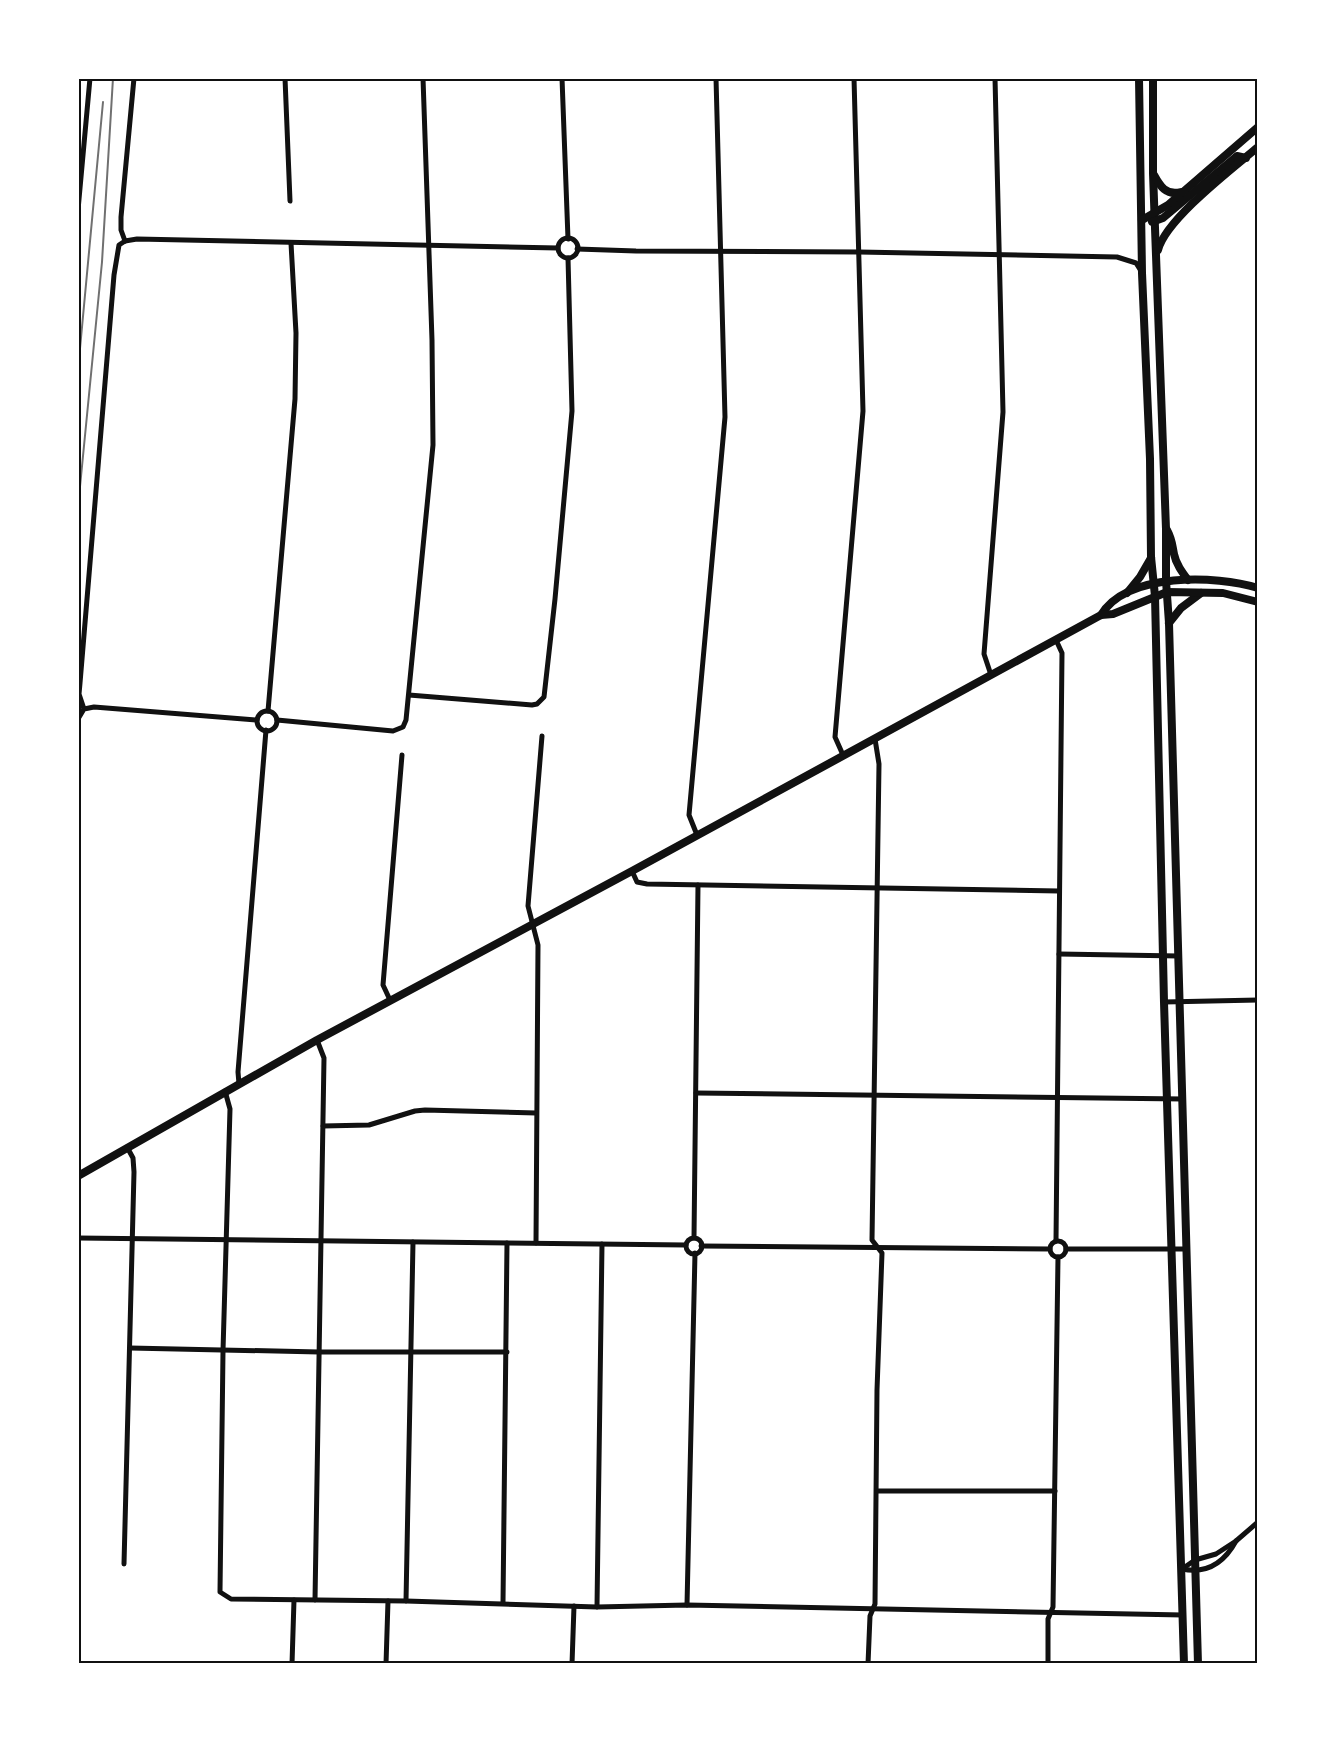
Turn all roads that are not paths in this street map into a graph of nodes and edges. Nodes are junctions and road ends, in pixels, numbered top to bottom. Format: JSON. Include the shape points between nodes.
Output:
{"nodes":[{"id":1,"x":90,"y":78,"type":"edge"},
{"id":2,"x":134,"y":78,"type":"edge"},
{"id":3,"x":285,"y":78,"type":"edge"},
{"id":4,"x":423,"y":78,"type":"edge"},
{"id":5,"x":562,"y":78,"type":"edge"},
{"id":6,"x":716,"y":78,"type":"edge"},
{"id":7,"x":854,"y":78,"type":"edge"},
{"id":8,"x":994,"y":78,"type":"edge"},
{"id":9,"x":1139,"y":78,"type":"edge"},
{"id":10,"x":1152,"y":78,"type":"edge"},
{"id":11,"x":1258,"y":127,"type":"edge"},
{"id":12,"x":1258,"y":147,"type":"edge"},
{"id":13,"x":1246,"y":158,"type":"junction"},
{"id":14,"x":1153,"y":173,"type":"junction"},
{"id":15,"x":1185,"y":190,"type":"junction"},
{"id":16,"x":290,"y":201,"type":"dead end"},
{"id":17,"x":78,"y":210,"type":"edge"},
{"id":18,"x":1155,"y":217,"type":"junction"},
{"id":19,"x":1142,"y":222,"type":"junction"},
{"id":20,"x":568,"y":238,"type":"junction"},
{"id":21,"x":125,"y":241,"type":"junction"},
{"id":22,"x":291,"y":243,"type":"junction"},
{"id":23,"x":429,"y":246,"type":"junction"},
{"id":24,"x":558,"y":248,"type":"junction"},
{"id":25,"x":577,"y":249,"type":"junction"},
{"id":26,"x":722,"y":251,"type":"junction"},
{"id":27,"x":859,"y":252,"type":"junction"},
{"id":28,"x":1000,"y":255,"type":"junction"},
{"id":29,"x":568,"y":258,"type":"junction"},
{"id":30,"x":1156,"y":259,"type":"junction"},
{"id":31,"x":1142,"y":273,"type":"junction"},
{"id":32,"x":1166,"y":529,"type":"junction"},
{"id":33,"x":1151,"y":557,"type":"junction"},
{"id":34,"x":1188,"y":580,"type":"junction"},
{"id":35,"x":1166,"y":581,"type":"junction"},
{"id":36,"x":1153,"y":583,"type":"junction"},
{"id":37,"x":1258,"y":588,"type":"edge"},
{"id":38,"x":1167,"y":592,"type":"junction"},
{"id":39,"x":1201,"y":593,"type":"junction"},
{"id":40,"x":1126,"y":594,"type":"junction"},
{"id":41,"x":1155,"y":596,"type":"junction"},
{"id":42,"x":1258,"y":602,"type":"edge"},
{"id":43,"x":1101,"y":615,"type":"junction"},
{"id":44,"x":1169,"y":623,"type":"junction"},
{"id":45,"x":1056,"y":640,"type":"junction"},
{"id":46,"x":991,"y":675,"type":"junction"},
{"id":47,"x":409,"y":695,"type":"junction"},
{"id":48,"x":268,"y":711,"type":"junction"},
{"id":49,"x":81,"y":714,"type":"edge"},
{"id":50,"x":257,"y":720,"type":"junction"},
{"id":51,"x":277,"y":720,"type":"junction"},
{"id":52,"x":266,"y":730,"type":"junction"},
{"id":53,"x":543,"y":736,"type":"dead end"},
{"id":54,"x":875,"y":739,"type":"junction"},
{"id":55,"x":402,"y":755,"type":"dead end"},
{"id":56,"x":843,"y":755,"type":"junction"},
{"id":57,"x":697,"y":835,"type":"junction"},
{"id":58,"x":1161,"y":841,"type":"junction"},
{"id":59,"x":1175,"y":841,"type":"junction"},
{"id":60,"x":632,"y":871,"type":"junction"},
{"id":61,"x":698,"y":885,"type":"junction"},
{"id":62,"x":877,"y":888,"type":"junction"},
{"id":63,"x":1059,"y":891,"type":"junction"},
{"id":64,"x":532,"y":924,"type":"junction"},
{"id":65,"x":1059,"y":954,"type":"junction"},
{"id":66,"x":1163,"y":956,"type":"junction"},
{"id":67,"x":1179,"y":956,"type":"junction"},
{"id":68,"x":390,"y":1000,"type":"junction"},
{"id":69,"x":1258,"y":1000,"type":"edge"},
{"id":70,"x":1179,"y":1001,"type":"junction"},
{"id":71,"x":1164,"y":1002,"type":"junction"},
{"id":72,"x":317,"y":1040,"type":"junction"},
{"id":73,"x":239,"y":1084,"type":"junction"},
{"id":74,"x":225,"y":1091,"type":"junction"},
{"id":75,"x":696,"y":1092,"type":"junction"},
{"id":76,"x":874,"y":1095,"type":"junction"},
{"id":77,"x":1059,"y":1098,"type":"junction"},
{"id":78,"x":1167,"y":1100,"type":"junction"},
{"id":79,"x":1183,"y":1100,"type":"junction"},
{"id":80,"x":536,"y":1113,"type":"junction"},
{"id":81,"x":323,"y":1126,"type":"junction"},
{"id":82,"x":127,"y":1148,"type":"junction"},
{"id":83,"x":78,"y":1176,"type":"edge"},
{"id":84,"x":78,"y":1238,"type":"edge"},
{"id":85,"x":694,"y":1238,"type":"junction"},
{"id":86,"x":132,"y":1239,"type":"junction"},
{"id":87,"x":226,"y":1240,"type":"junction"},
{"id":88,"x":321,"y":1241,"type":"junction"},
{"id":89,"x":1056,"y":1241,"type":"junction"},
{"id":90,"x":413,"y":1242,"type":"junction"},
{"id":91,"x":507,"y":1243,"type":"junction"},
{"id":92,"x":536,"y":1243,"type":"junction"},
{"id":93,"x":602,"y":1244,"type":"junction"},
{"id":94,"x":686,"y":1245,"type":"junction"},
{"id":95,"x":701,"y":1246,"type":"junction"},
{"id":96,"x":877,"y":1246,"type":"junction"},
{"id":97,"x":1050,"y":1249,"type":"junction"},
{"id":98,"x":1066,"y":1249,"type":"junction"},
{"id":99,"x":1187,"y":1249,"type":"junction"},
{"id":100,"x":1171,"y":1250,"type":"junction"},
{"id":101,"x":695,"y":1253,"type":"junction"},
{"id":102,"x":1058,"y":1257,"type":"junction"},
{"id":103,"x":130,"y":1348,"type":"junction"},
{"id":104,"x":223,"y":1350,"type":"junction"},
{"id":105,"x":319,"y":1352,"type":"junction"},
{"id":106,"x":411,"y":1352,"type":"junction"},
{"id":107,"x":507,"y":1352,"type":"junction"},
{"id":108,"x":877,"y":1491,"type":"junction"},
{"id":109,"x":1055,"y":1491,"type":"junction"},
{"id":110,"x":1258,"y":1522,"type":"edge"},
{"id":111,"x":1236,"y":1541,"type":"junction"},
{"id":112,"x":1195,"y":1560,"type":"junction"},
{"id":113,"x":124,"y":1564,"type":"dead end"},
{"id":114,"x":1182,"y":1569,"type":"junction"},
{"id":115,"x":1196,"y":1572,"type":"junction"},
{"id":116,"x":294,"y":1600,"type":"junction"},
{"id":117,"x":315,"y":1600,"type":"junction"},
{"id":118,"x":388,"y":1601,"type":"junction"},
{"id":119,"x":406,"y":1601,"type":"junction"},
{"id":120,"x":502,"y":1603,"type":"junction"},
{"id":121,"x":687,"y":1605,"type":"junction"},
{"id":122,"x":574,"y":1606,"type":"junction"},
{"id":123,"x":597,"y":1607,"type":"junction"},
{"id":124,"x":874,"y":1610,"type":"junction"},
{"id":125,"x":1050,"y":1614,"type":"junction"},
{"id":126,"x":1183,"y":1615,"type":"junction"},
{"id":127,"x":292,"y":1664,"type":"edge"},
{"id":128,"x":386,"y":1664,"type":"edge"},
{"id":129,"x":572,"y":1664,"type":"edge"},
{"id":130,"x":868,"y":1664,"type":"edge"},
{"id":131,"x":1048,"y":1664,"type":"edge"},
{"id":132,"x":1184,"y":1664,"type":"edge"},
{"id":133,"x":1198,"y":1664,"type":"edge"}],
"edges":[{"from":1,"to":17,"type":"street"},
{"from":2,"to":21,"type":"street","via":[[121,217]]},
{"from":3,"to":16,"type":"street"},
{"from":4,"to":23,"type":"street"},
{"from":5,"to":20,"type":"street"},
{"from":6,"to":26,"type":"street"},
{"from":7,"to":27,"type":"street"},
{"from":8,"to":28,"type":"street"},
{"from":9,"to":19,"type":"main road"},
{"from":10,"to":14,"type":"main road"},
{"from":11,"to":15,"type":"main road"},
{"from":12,"to":13,"type":"main road"},
{"from":13,"to":18,"type":"main road","via":[[1237,156],[1174,209]]},
{"from":13,"to":30,"type":"main road","via":[[1179,217],[1165,233]]},
{"from":14,"to":15,"type":"main road","via":[[1161,188],[1168,192]]},
{"from":14,"to":18,"type":"main road"},
{"from":15,"to":18,"type":"main road"},
{"from":18,"to":19,"type":"main road"},
{"from":18,"to":30,"type":"main road"},
{"from":19,"to":31,"type":"main road"},
{"from":20,"to":24,"type":"street"},
{"from":20,"to":25,"type":"street"},
{"from":21,"to":22,"type":"street"},
{"from":21,"to":49,"type":"street","via":[[119,245],[113,287],[79,694]]},
{"from":22,"to":23,"type":"street"},
{"from":22,"to":48,"type":"street","via":[[295,399]]},
{"from":23,"to":24,"type":"street"},
{"from":23,"to":47,"type":"street","via":[[433,445]]},
{"from":24,"to":29,"type":"street","via":[[560,255]]},
{"from":25,"to":26,"type":"street"},
{"from":25,"to":29,"type":"street"},
{"from":26,"to":27,"type":"street"},
{"from":26,"to":57,"type":"street","via":[[725,417],[689,815]]},
{"from":27,"to":28,"type":"street"},
{"from":27,"to":56,"type":"street","via":[[863,411],[835,737]]},
{"from":28,"to":31,"type":"street","via":[[1117,257],[1136,263]]},
{"from":28,"to":46,"type":"street","via":[[1003,412],[984,654]]},
{"from":29,"to":47,"type":"street","via":[[572,411],[546,692],[542,700],[532,705]]},
{"from":30,"to":32,"type":"main road"},
{"from":31,"to":33,"type":"main road"},
{"from":32,"to":34,"type":"main road"},
{"from":32,"to":35,"type":"main road"},
{"from":33,"to":36,"type":"main road"},
{"from":33,"to":40,"type":"main road"},
{"from":34,"to":35,"type":"main road"},
{"from":34,"to":37,"type":"main road","via":[[1235,582]]},
{"from":35,"to":36,"type":"main road"},
{"from":35,"to":38,"type":"main road"},
{"from":36,"to":40,"type":"main road"},
{"from":36,"to":41,"type":"main road"},
{"from":38,"to":39,"type":"main road"},
{"from":38,"to":41,"type":"main road"},
{"from":38,"to":44,"type":"main road"},
{"from":39,"to":42,"type":"main road","via":[[1223,593]]},
{"from":39,"to":44,"type":"main road"},
{"from":40,"to":43,"type":"main road","via":[[1107,605]]},
{"from":41,"to":43,"type":"main road","via":[[1113,614]]},
{"from":41,"to":58,"type":"main road"},
{"from":43,"to":45,"type":"main road"},
{"from":44,"to":59,"type":"main road"},
{"from":45,"to":46,"type":"main road"},
{"from":45,"to":63,"type":"street","via":[[1062,653]]},
{"from":46,"to":54,"type":"main road"},
{"from":47,"to":51,"type":"street","via":[[406,720],[398,730]]},
{"from":48,"to":50,"type":"street"},
{"from":48,"to":51,"type":"street"},
{"from":49,"to":50,"type":"street","via":[[94,707]]},
{"from":50,"to":52,"type":"street","via":[[259,727]]},
{"from":51,"to":52,"type":"street","via":[[273,728]]},
{"from":52,"to":73,"type":"street"},
{"from":53,"to":64,"type":"street","via":[[528,906]]},
{"from":54,"to":56,"type":"main road"},
{"from":54,"to":62,"type":"street","via":[[879,764]]},
{"from":55,"to":68,"type":"street","via":[[383,985]]},
{"from":56,"to":57,"type":"main road"},
{"from":57,"to":60,"type":"main road"},
{"from":58,"to":59,"type":"main road"},
{"from":58,"to":66,"type":"main road"},
{"from":59,"to":67,"type":"main road"},
{"from":60,"to":61,"type":"street","via":[[642,884]]},
{"from":60,"to":64,"type":"main road"},
{"from":61,"to":62,"type":"street"},
{"from":61,"to":75,"type":"street"},
{"from":62,"to":63,"type":"street"},
{"from":62,"to":76,"type":"street"},
{"from":63,"to":65,"type":"street"},
{"from":64,"to":68,"type":"main road"},
{"from":64,"to":80,"type":"street","via":[[538,945]]},
{"from":65,"to":66,"type":"street"},
{"from":65,"to":77,"type":"street"},
{"from":66,"to":67,"type":"street"},
{"from":66,"to":71,"type":"main road"},
{"from":67,"to":70,"type":"main road"},
{"from":68,"to":72,"type":"main road"},
{"from":69,"to":70,"type":"street"},
{"from":70,"to":71,"type":"street"},
{"from":70,"to":79,"type":"main road"},
{"from":71,"to":78,"type":"main road"},
{"from":72,"to":73,"type":"main road"},
{"from":72,"to":81,"type":"street","via":[[324,1058]]},
{"from":73,"to":74,"type":"main road"},
{"from":74,"to":82,"type":"main road"},
{"from":74,"to":87,"type":"street","via":[[230,1109]]},
{"from":75,"to":76,"type":"street"},
{"from":75,"to":85,"type":"street"},
{"from":76,"to":77,"type":"street"},
{"from":76,"to":96,"type":"street","via":[[872,1240]]},
{"from":77,"to":78,"type":"street"},
{"from":77,"to":89,"type":"street"},
{"from":78,"to":79,"type":"street"},
{"from":78,"to":100,"type":"main road"},
{"from":79,"to":99,"type":"main road"},
{"from":80,"to":81,"type":"street","via":[[425,1110],[369,1125]]},
{"from":80,"to":92,"type":"street"},
{"from":81,"to":88,"type":"street"},
{"from":82,"to":83,"type":"main road"},
{"from":82,"to":86,"type":"street","via":[[133,1158]]},
{"from":84,"to":86,"type":"street"},
{"from":85,"to":94,"type":"street"},
{"from":85,"to":95,"type":"street"},
{"from":86,"to":87,"type":"street"},
{"from":86,"to":103,"type":"street"},
{"from":87,"to":88,"type":"street"},
{"from":87,"to":104,"type":"street"},
{"from":88,"to":90,"type":"street"},
{"from":88,"to":105,"type":"street"},
{"from":89,"to":97,"type":"street"},
{"from":89,"to":98,"type":"street"},
{"from":90,"to":91,"type":"street"},
{"from":90,"to":106,"type":"street"},
{"from":91,"to":92,"type":"street"},
{"from":91,"to":107,"type":"street"},
{"from":92,"to":93,"type":"street"},
{"from":93,"to":94,"type":"street"},
{"from":93,"to":123,"type":"street"},
{"from":94,"to":101,"type":"street","via":[[688,1251]]},
{"from":95,"to":96,"type":"street"},
{"from":95,"to":101,"type":"street"},
{"from":96,"to":97,"type":"street"},
{"from":96,"to":108,"type":"street","via":[[882,1253]]},
{"from":97,"to":102,"type":"street"},
{"from":98,"to":100,"type":"street"},
{"from":98,"to":102,"type":"street"},
{"from":99,"to":100,"type":"street"},
{"from":99,"to":112,"type":"main road"},
{"from":100,"to":114,"type":"main road"},
{"from":101,"to":121,"type":"street"},
{"from":102,"to":109,"type":"street"},
{"from":103,"to":104,"type":"street"},
{"from":103,"to":113,"type":"street"},
{"from":104,"to":105,"type":"street"},
{"from":104,"to":116,"type":"street","via":[[220,1592],[231,1599]]},
{"from":105,"to":106,"type":"street"},
{"from":105,"to":117,"type":"street"},
{"from":106,"to":107,"type":"street"},
{"from":106,"to":119,"type":"street"},
{"from":107,"to":120,"type":"street"},
{"from":108,"to":109,"type":"street"},
{"from":108,"to":124,"type":"street"},
{"from":109,"to":125,"type":"street"},
{"from":110,"to":111,"type":"street"},
{"from":111,"to":112,"type":"street","via":[[1216,1554]]},
{"from":111,"to":115,"type":"street","via":[[1218,1563]]},
{"from":112,"to":114,"type":"street"},
{"from":112,"to":115,"type":"main road"},
{"from":114,"to":115,"type":"street"},
{"from":114,"to":126,"type":"main road"},
{"from":115,"to":133,"type":"main road"},
{"from":116,"to":117,"type":"street"},
{"from":116,"to":127,"type":"street"},
{"from":117,"to":118,"type":"street"},
{"from":118,"to":119,"type":"street"},
{"from":118,"to":128,"type":"street"},
{"from":119,"to":120,"type":"street"},
{"from":120,"to":122,"type":"street"},
{"from":121,"to":123,"type":"street"},
{"from":121,"to":124,"type":"street"},
{"from":122,"to":123,"type":"street"},
{"from":122,"to":129,"type":"street"},
{"from":124,"to":125,"type":"street"},
{"from":124,"to":130,"type":"street","via":[[870,1616]]},
{"from":125,"to":126,"type":"street"},
{"from":125,"to":131,"type":"street"},
{"from":126,"to":132,"type":"main road"}]}
